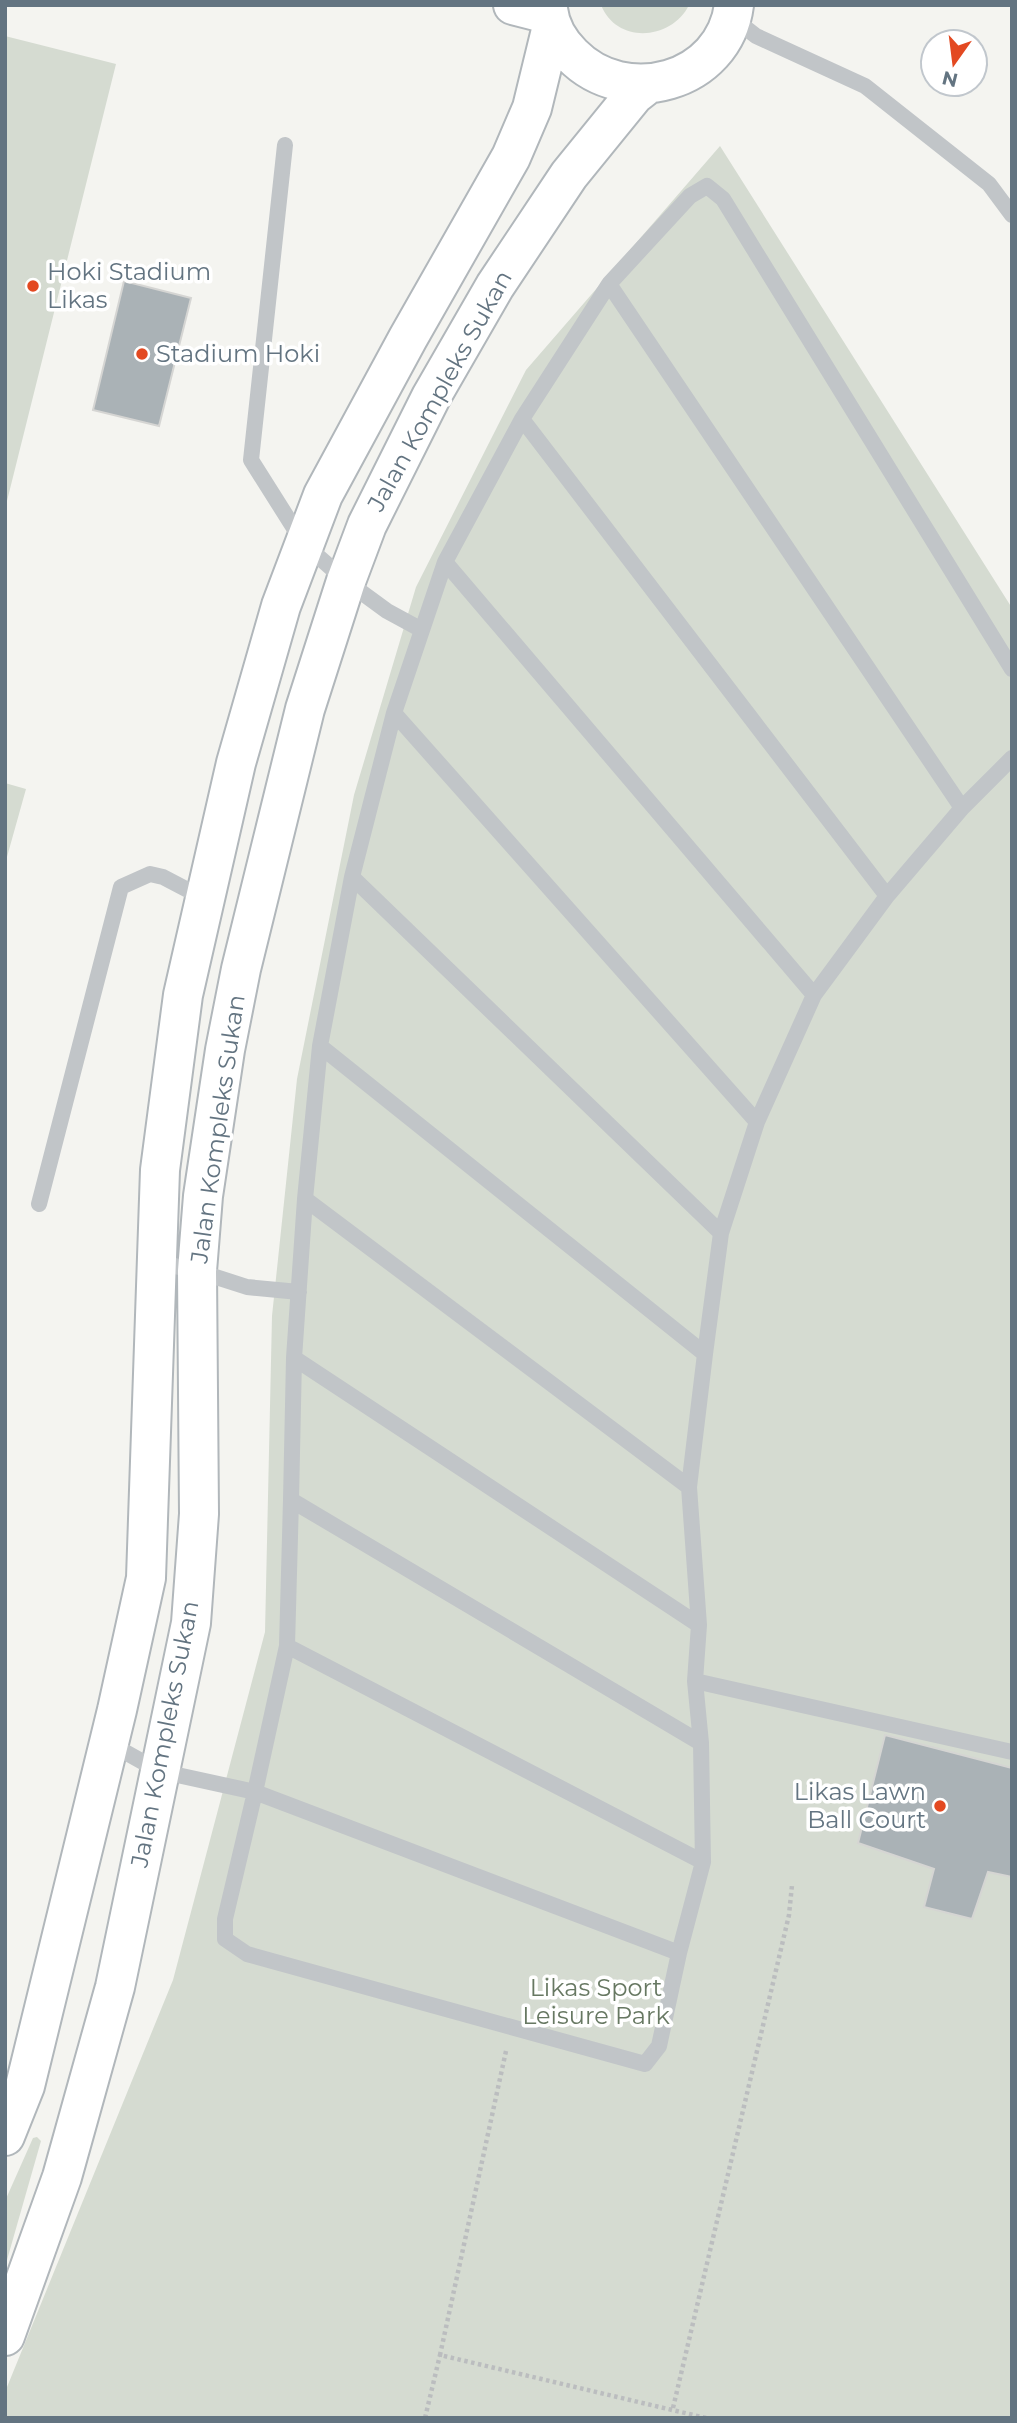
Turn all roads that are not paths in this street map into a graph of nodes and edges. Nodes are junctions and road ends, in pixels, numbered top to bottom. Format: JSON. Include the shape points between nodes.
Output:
{"nodes":[{"id":1,"x":733,"y":11,"type":"edge"},
{"id":2,"x":540,"y":13,"type":"edge"},
{"id":3,"x":648,"y":84,"type":"junction"},
{"id":4,"x":285,"y":145,"type":"dead end"},
{"id":5,"x":1012,"y":215,"type":"edge"},
{"id":6,"x":609,"y":284,"type":"junction"},
{"id":7,"x":522,"y":419,"type":"junction"},
{"id":8,"x":304,"y":544,"type":"junction"},
{"id":9,"x":445,"y":562,"type":"junction"},
{"id":10,"x":346,"y":581,"type":"junction"},
{"id":11,"x":422,"y":630,"type":"junction"},
{"id":12,"x":1012,"y":669,"type":"edge"},
{"id":13,"x":394,"y":713,"type":"junction"},
{"id":14,"x":1012,"y":758,"type":"edge"},
{"id":15,"x":962,"y":808,"type":"junction"},
{"id":16,"x":352,"y":877,"type":"junction"},
{"id":17,"x":887,"y":896,"type":"junction"},
{"id":18,"x":205,"y":900,"type":"junction"},
{"id":19,"x":814,"y":995,"type":"junction"},
{"id":20,"x":320,"y":1046,"type":"junction"},
{"id":21,"x":757,"y":1122,"type":"junction"},
{"id":22,"x":305,"y":1199,"type":"junction"},
{"id":23,"x":39,"y":1204,"type":"dead end"},
{"id":24,"x":721,"y":1233,"type":"junction"},
{"id":25,"x":157,"y":1262,"type":"junction"},
{"id":26,"x":197,"y":1271,"type":"junction"},
{"id":27,"x":299,"y":1293,"type":"junction"},
{"id":28,"x":705,"y":1354,"type":"junction"},
{"id":29,"x":294,"y":1358,"type":"junction"},
{"id":30,"x":689,"y":1487,"type":"junction"},
{"id":31,"x":291,"y":1500,"type":"junction"},
{"id":32,"x":699,"y":1625,"type":"junction"},
{"id":33,"x":287,"y":1646,"type":"junction"},
{"id":34,"x":695,"y":1681,"type":"junction"},
{"id":35,"x":109,"y":1743,"type":"junction"},
{"id":36,"x":701,"y":1743,"type":"junction"},
{"id":37,"x":1012,"y":1752,"type":"edge"},
{"id":38,"x":159,"y":1771,"type":"junction"},
{"id":39,"x":255,"y":1792,"type":"junction"},
{"id":40,"x":703,"y":1862,"type":"junction"},
{"id":41,"x":679,"y":1953,"type":"junction"},
{"id":42,"x":5,"y":2136,"type":"edge"},
{"id":43,"x":5,"y":2336,"type":"edge"}],
"edges":[{"from":1,"to":3,"type":"main road","via":[[720,43],[701,64],[676,78]]},
{"from":1,"to":5,"type":"lane","via":[[757,36],[865,86],[989,184]]},
{"from":2,"to":3,"type":"main road","via":[[580,64],[601,76]]},
{"from":2,"to":8,"type":"main road","name":"Jalan Kompleks Sukan","via":[[532,108],[511,157],[323,495]]},
{"from":3,"to":10,"type":"main road","name":"Jalan Kompleks Sukan","via":[[569,174],[495,286],[431,397],[367,525]]},
{"from":4,"to":8,"type":"lane","via":[[251,460]]},
{"from":6,"to":7,"type":"lane"},
{"from":6,"to":12,"type":"lane","via":[[691,197],[707,186],[723,200]]},
{"from":6,"to":15,"type":"lane"},
{"from":7,"to":9,"type":"lane"},
{"from":7,"to":17,"type":"lane"},
{"from":8,"to":10,"type":"lane"},
{"from":8,"to":18,"type":"main road","name":"Jalan Kompleks Sukan","via":[[281,606],[236,763]]},
{"from":9,"to":11,"type":"lane"},
{"from":9,"to":19,"type":"lane"},
{"from":10,"to":11,"type":"lane"},
{"from":10,"to":26,"type":"main road","name":"Jalan Kompleks Sukan","via":[[304,709],[242,970],[203,1196]]},
{"from":11,"to":13,"type":"lane"},
{"from":13,"to":16,"type":"lane"},
{"from":13,"to":21,"type":"lane"},
{"from":14,"to":15,"type":"lane"},
{"from":15,"to":17,"type":"lane"},
{"from":16,"to":20,"type":"lane"},
{"from":16,"to":24,"type":"lane"},
{"from":17,"to":19,"type":"lane"},
{"from":18,"to":23,"type":"lane","via":[[150,874],[121,887]]},
{"from":18,"to":25,"type":"main road","name":"Jalan Kompleks Sukan","via":[[183,995],[160,1170]]},
{"from":19,"to":21,"type":"lane"},
{"from":20,"to":22,"type":"lane"},
{"from":20,"to":28,"type":"lane"},
{"from":21,"to":24,"type":"lane"},
{"from":22,"to":27,"type":"lane"},
{"from":22,"to":30,"type":"lane"},
{"from":24,"to":28,"type":"lane"},
{"from":25,"to":26,"type":"lane"},
{"from":25,"to":35,"type":"main road","name":"Jalan Kompleks Sukan","via":[[146,1578]]},
{"from":26,"to":27,"type":"lane","via":[[247,1287]]},
{"from":26,"to":38,"type":"main road","name":"Jalan Kompleks Sukan","via":[[199,1514],[191,1623]]},
{"from":27,"to":29,"type":"lane"},
{"from":28,"to":30,"type":"lane"},
{"from":29,"to":31,"type":"lane"},
{"from":29,"to":32,"type":"lane"},
{"from":30,"to":32,"type":"lane"},
{"from":31,"to":33,"type":"lane"},
{"from":31,"to":36,"type":"lane"},
{"from":32,"to":34,"type":"lane"},
{"from":33,"to":39,"type":"lane"},
{"from":33,"to":40,"type":"lane"},
{"from":34,"to":36,"type":"lane"},
{"from":34,"to":37,"type":"lane"},
{"from":35,"to":38,"type":"lane"},
{"from":35,"to":42,"type":"main road","name":"Jalan Kompleks Sukan","via":[[25,2086]]},
{"from":36,"to":40,"type":"lane"},
{"from":38,"to":39,"type":"lane"},
{"from":38,"to":43,"type":"main road","name":"Jalan Kompleks Sukan","via":[[115,1987],[62,2177]]},
{"from":39,"to":41,"type":"lane"},
{"from":39,"to":41,"type":"lane","via":[[225,1919],[225,1939],[247,1954],[645,2064],[659,2046]]},
{"from":40,"to":41,"type":"lane"}]}
